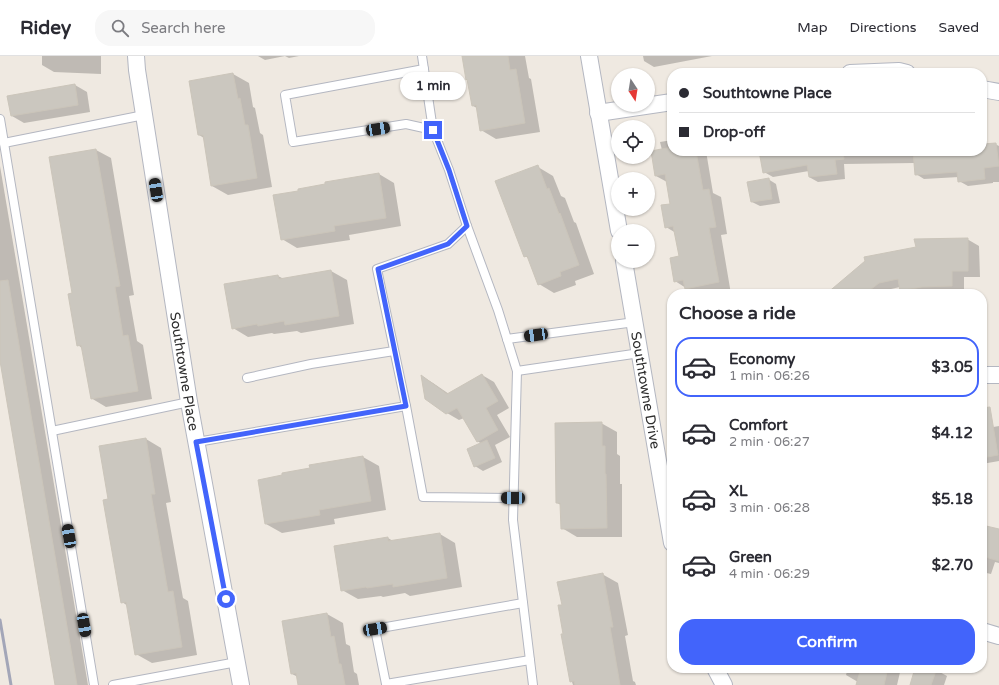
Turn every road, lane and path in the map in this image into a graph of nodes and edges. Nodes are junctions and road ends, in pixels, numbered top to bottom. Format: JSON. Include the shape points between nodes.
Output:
{"nodes":[{"id":1,"x":136,"y":56,"type":"edge"},
{"id":2,"x":422,"y":56,"type":"edge"},
{"id":3,"x":589,"y":56,"type":"edge"},
{"id":4,"x":424,"y":69,"type":"junction"},
{"id":5,"x":987,"y":90,"type":"edge"},
{"id":6,"x":999,"y":92,"type":"edge"},
{"id":7,"x":667,"y":103,"type":"edge"},
{"id":8,"x":598,"y":113,"type":"junction"},
{"id":9,"x":144,"y":114,"type":"junction"},
{"id":10,"x":0,"y":119,"type":"edge"},
{"id":11,"x":433,"y":130,"type":"junction"},
{"id":12,"x":4,"y":143,"type":"junction"},
{"id":13,"x":618,"y":224,"type":"edge"},
{"id":14,"x":467,"y":226,"type":"junction"},
{"id":15,"x":625,"y":268,"type":"edge"},
{"id":16,"x":635,"y":322,"type":"junction"},
{"id":17,"x":507,"y":339,"type":"junction"},
{"id":18,"x":394,"y":351,"type":"junction"},
{"id":19,"x":640,"y":353,"type":"junction"},
{"id":20,"x":517,"y":371,"type":"junction"},
{"id":21,"x":987,"y":375,"type":"edge"},
{"id":22,"x":999,"y":375,"type":"edge"},
{"id":23,"x":247,"y":378,"type":"dead end"},
{"id":24,"x":189,"y":402,"type":"junction"},
{"id":25,"x":406,"y":406,"type":"junction"},
{"id":26,"x":52,"y":431,"type":"junction"},
{"id":27,"x":196,"y":442,"type":"junction"},
{"id":28,"x":513,"y":498,"type":"junction"},
{"id":29,"x":667,"y":514,"type":"edge"},
{"id":30,"x":523,"y":603,"type":"junction"},
{"id":31,"x":987,"y":632,"type":"edge"},
{"id":32,"x":999,"y":636,"type":"edge"},
{"id":33,"x":530,"y":660,"type":"junction"},
{"id":34,"x":237,"y":662,"type":"junction"},
{"id":35,"x":718,"y":673,"type":"edge"},
{"id":36,"x":94,"y":685,"type":"edge"},
{"id":37,"x":113,"y":685,"type":"edge"},
{"id":38,"x":241,"y":685,"type":"edge"},
{"id":39,"x":532,"y":685,"type":"edge"},
{"id":40,"x":724,"y":685,"type":"edge"}],
"edges":[{"from":1,"to":9,"type":"street","name":"Southtowne Place"},
{"from":2,"to":4,"type":"lane"},
{"from":3,"to":8,"type":"street"},
{"from":4,"to":11,"type":"lane"},
{"from":4,"to":11,"type":"lane","via":[[285,95],[293,142],[406,124]]},
{"from":5,"to":6,"type":"street"},
{"from":7,"to":8,"type":"street"},
{"from":8,"to":13,"type":"street"},
{"from":9,"to":12,"type":"lane"},
{"from":9,"to":24,"type":"street","name":"Southtowne Place"},
{"from":10,"to":12,"type":"lane"},
{"from":11,"to":14,"type":"lane"},
{"from":12,"to":26,"type":"lane"},
{"from":14,"to":17,"type":"lane"},
{"from":14,"to":18,"type":"lane","via":[[448,244],[378,269]]},
{"from":15,"to":16,"type":"street","name":"Southtowne Drive"},
{"from":16,"to":17,"type":"lane"},
{"from":16,"to":19,"type":"street","name":"Southtowne Drive"},
{"from":17,"to":20,"type":"lane"},
{"from":18,"to":23,"type":"lane","via":[[311,364]]},
{"from":18,"to":25,"type":"lane"},
{"from":19,"to":20,"type":"lane"},
{"from":19,"to":29,"type":"street","name":"Southtowne Drive"},
{"from":20,"to":28,"type":"lane"},
{"from":21,"to":22,"type":"street"},
{"from":24,"to":26,"type":"lane"},
{"from":24,"to":27,"type":"street","name":"Southtowne Place"},
{"from":25,"to":27,"type":"lane"},
{"from":25,"to":28,"type":"lane","via":[[423,497]]},
{"from":26,"to":36,"type":"lane"},
{"from":27,"to":34,"type":"street","name":"Southtowne Place"},
{"from":28,"to":30,"type":"lane","via":[[513,520]]},
{"from":30,"to":33,"type":"lane"},
{"from":30,"to":33,"type":"lane","via":[[375,629],[386,684]]},
{"from":31,"to":32,"type":"street"},
{"from":33,"to":39,"type":"lane"},
{"from":34,"to":37,"type":"lane"},
{"from":34,"to":38,"type":"street","name":"Southtowne Place"},
{"from":35,"to":40,"type":"street"}]}
